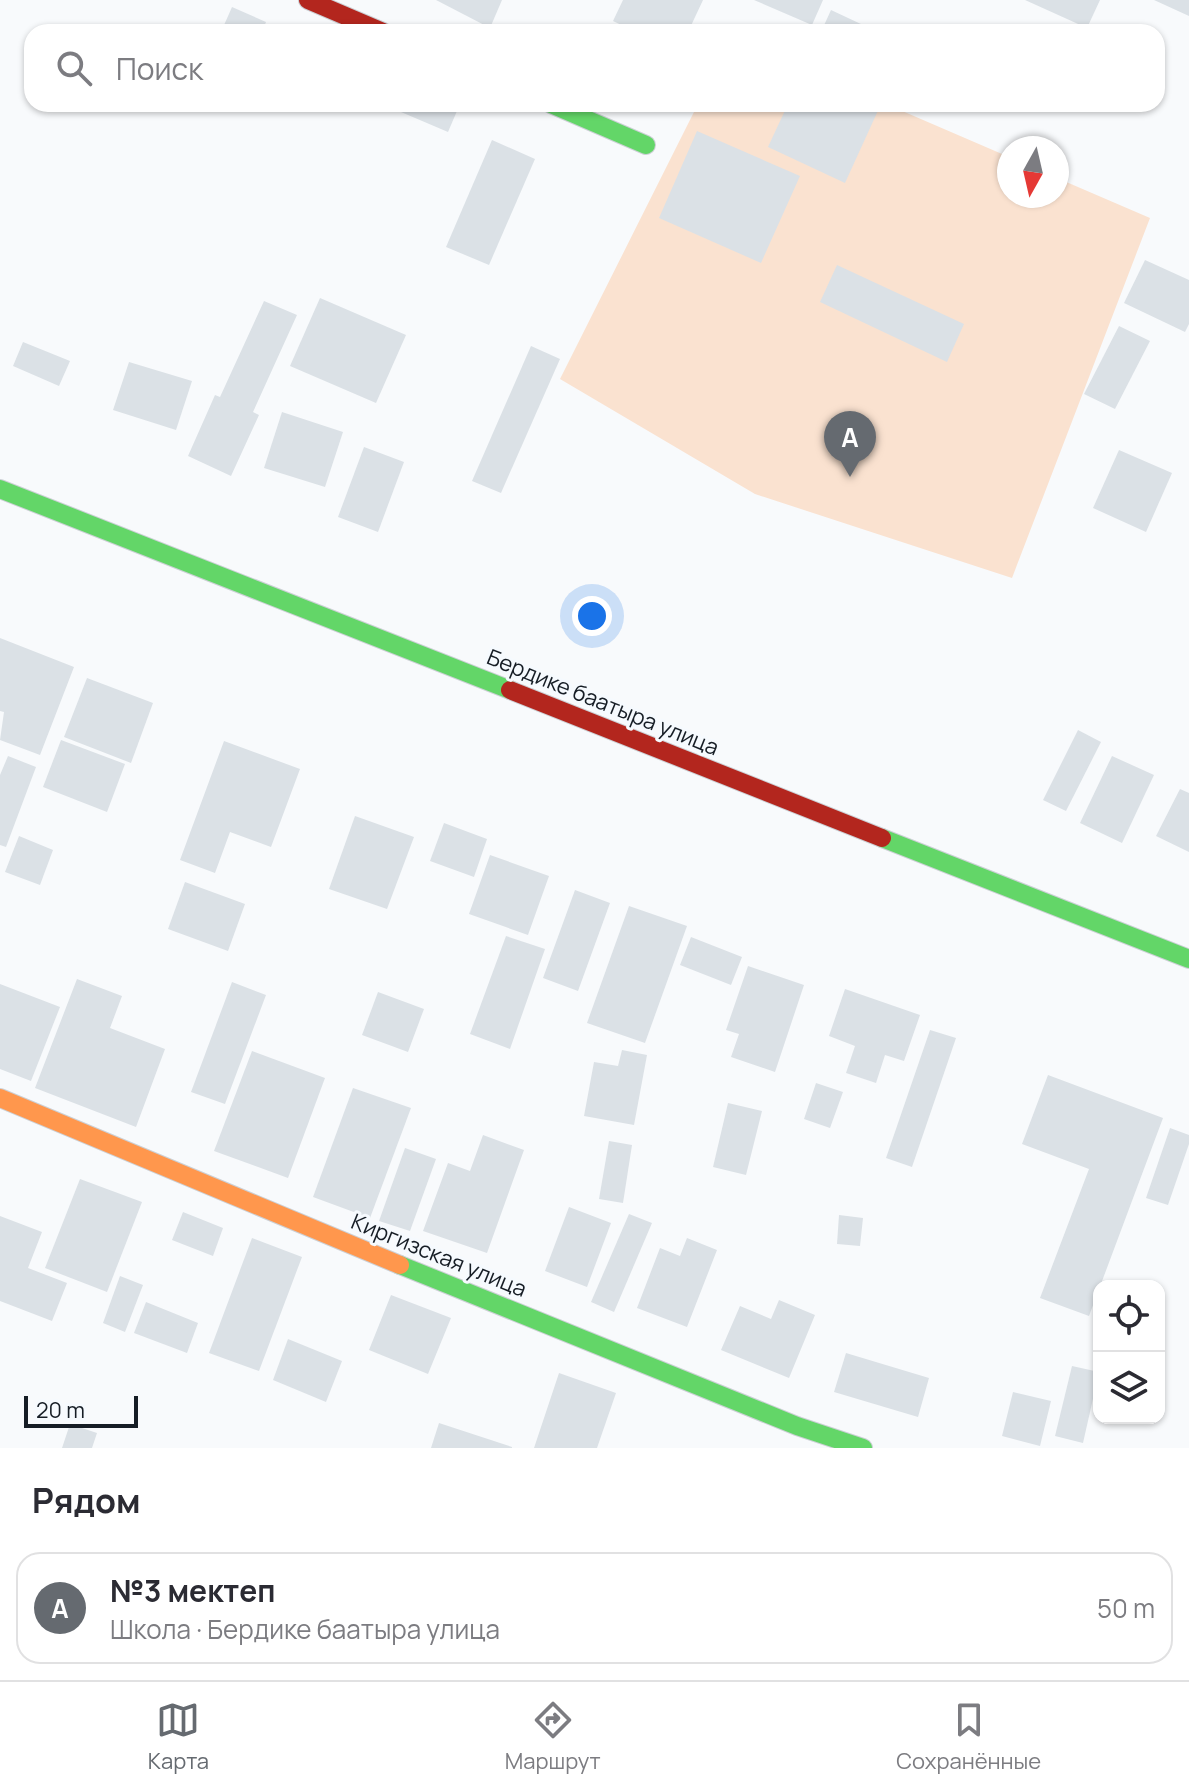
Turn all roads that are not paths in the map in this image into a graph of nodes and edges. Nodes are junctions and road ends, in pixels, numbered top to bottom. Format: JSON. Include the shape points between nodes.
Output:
{"nodes":[{"id":1,"x":308,"y":0,"type":"edge"},
{"id":2,"x":364,"y":24,"type":"edge"},
{"id":3,"x":570,"y":112,"type":"edge"},
{"id":4,"x":646,"y":145,"type":"dead end"},
{"id":5,"x":0,"y":489,"type":"edge"},
{"id":6,"x":1189,"y":959,"type":"edge"},
{"id":7,"x":0,"y":1098,"type":"edge"},
{"id":8,"x":863,"y":1448,"type":"edge"}],
"edges":[{"from":1,"to":2,"type":"street"},
{"from":3,"to":4,"type":"street"},
{"from":5,"to":6,"type":"street","name":"Бердике баатыра улица"},
{"from":7,"to":8,"type":"street","name":"Киргизская улица","via":[[224,1194]]}]}
